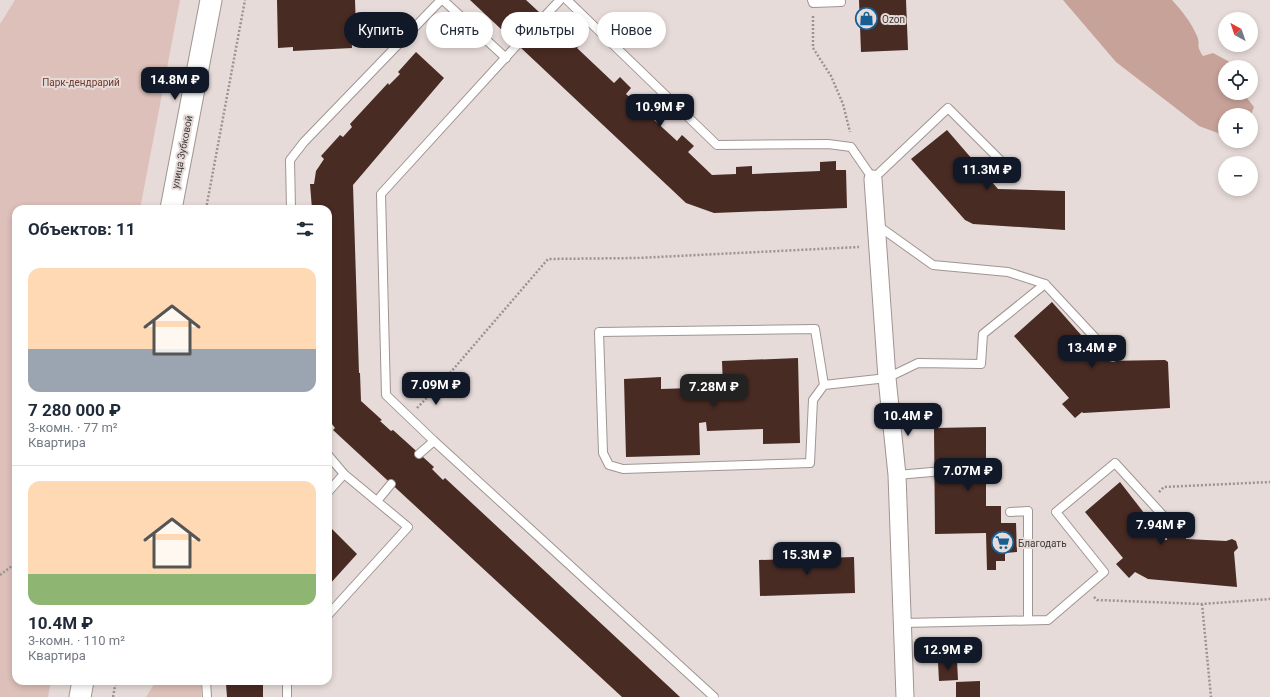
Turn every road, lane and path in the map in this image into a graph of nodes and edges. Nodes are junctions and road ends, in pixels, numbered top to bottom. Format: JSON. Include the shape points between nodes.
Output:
{"nodes":[{"id":1,"x":211,"y":0,"type":"edge"},
{"id":2,"x":245,"y":0,"type":"edge"},
{"id":3,"x":442,"y":0,"type":"edge"},
{"id":4,"x":560,"y":0,"type":"edge"},
{"id":5,"x":567,"y":0,"type":"edge"},
{"id":6,"x":812,"y":2,"type":"edge"},
{"id":7,"x":841,"y":2,"type":"dead end"},
{"id":8,"x":549,"y":12,"type":"edge"},
{"id":9,"x":514,"y":48,"type":"edge"},
{"id":10,"x":506,"y":58,"type":"junction"},
{"id":11,"x":851,"y":147,"type":"junction"},
{"id":12,"x":1008,"y":168,"type":"dead end"},
{"id":13,"x":873,"y":179,"type":"junction"},
{"id":14,"x":173,"y":205,"type":"edge"},
{"id":15,"x":207,"y":205,"type":"edge"},
{"id":16,"x":291,"y":205,"type":"edge"},
{"id":17,"x":877,"y":225,"type":"junction"},
{"id":18,"x":878,"y":246,"type":"junction"},
{"id":19,"x":1045,"y":284,"type":"junction"},
{"id":20,"x":1114,"y":357,"type":"dead end"},
{"id":21,"x":887,"y":378,"type":"junction"},
{"id":22,"x":824,"y":385,"type":"junction"},
{"id":23,"x":408,"y":417,"type":"junction"},
{"id":24,"x":434,"y":442,"type":"junction"},
{"id":25,"x":419,"y":454,"type":"dead end"},
{"id":26,"x":332,"y":460,"type":"edge"},
{"id":27,"x":932,"y":472,"type":"dead end"},
{"id":28,"x":344,"y":474,"type":"junction"},
{"id":29,"x":897,"y":475,"type":"junction"},
{"id":30,"x":1270,"y":482,"type":"edge"},
{"id":31,"x":391,"y":484,"type":"dead end"},
{"id":32,"x":332,"y":488,"type":"edge"},
{"id":33,"x":1150,"y":500,"type":"junction"},
{"id":34,"x":377,"y":501,"type":"junction"},
{"id":35,"x":1010,"y":512,"type":"dead end"},
{"id":36,"x":1169,"y":522,"type":"dead end"},
{"id":37,"x":12,"y":566,"type":"edge"},
{"id":38,"x":0,"y":575,"type":"edge"},
{"id":39,"x":1085,"y":588,"type":"junction"},
{"id":40,"x":1270,"y":599,"type":"edge"},
{"id":41,"x":1202,"y":604,"type":"junction"},
{"id":42,"x":332,"y":611,"type":"edge"},
{"id":43,"x":1028,"y":620,"type":"junction"},
{"id":44,"x":903,"y":623,"type":"junction"},
{"id":45,"x":82,"y":685,"type":"edge"},
{"id":46,"x":116,"y":685,"type":"edge"},
{"id":47,"x":206,"y":685,"type":"edge"},
{"id":48,"x":287,"y":685,"type":"edge"},
{"id":49,"x":80,"y":697,"type":"edge"},
{"id":50,"x":114,"y":697,"type":"edge"},
{"id":51,"x":207,"y":697,"type":"edge"},
{"id":52,"x":287,"y":697,"type":"edge"},
{"id":53,"x":714,"y":697,"type":"edge"},
{"id":54,"x":906,"y":697,"type":"edge"},
{"id":55,"x":1211,"y":697,"type":"edge"}],
"edges":[{"from":1,"to":14,"type":"street","name":"улица Зубковой"},
{"from":2,"to":15,"type":"path"},
{"from":3,"to":10,"type":"lane"},
{"from":3,"to":16,"type":"lane","via":[[304,142],[290,160]]},
{"from":4,"to":8,"type":"lane"},
{"from":5,"to":11,"type":"lane","via":[[717,145],[828,144]]},
{"from":6,"to":7,"type":"lane"},
{"from":6,"to":11,"type":"path","via":[[813,48],[831,76],[843,104]]},
{"from":9,"to":10,"type":"lane"},
{"from":10,"to":23,"type":"lane","via":[[380,194],[386,395]]},
{"from":11,"to":13,"type":"lane"},
{"from":12,"to":13,"type":"lane","via":[[948,108]]},
{"from":13,"to":17,"type":"street"},
{"from":17,"to":18,"type":"street"},
{"from":17,"to":19,"type":"lane","via":[[933,265],[1008,272]]},
{"from":18,"to":21,"type":"street"},
{"from":18,"to":23,"type":"path","via":[[637,258],[548,259],[444,380]]},
{"from":19,"to":20,"type":"lane"},
{"from":19,"to":21,"type":"lane","via":[[984,334],[981,364],[918,363]]},
{"from":21,"to":22,"type":"lane"},
{"from":21,"to":29,"type":"street"},
{"from":22,"to":22,"type":"lane","via":[[815,329],[599,332],[603,453],[610,465],[624,469],[810,462],[813,400]]},
{"from":23,"to":24,"type":"lane"},
{"from":24,"to":25,"type":"lane"},
{"from":24,"to":53,"type":"lane"},
{"from":26,"to":28,"type":"lane"},
{"from":27,"to":29,"type":"lane"},
{"from":28,"to":32,"type":"lane"},
{"from":28,"to":34,"type":"lane"},
{"from":29,"to":44,"type":"street"},
{"from":30,"to":33,"type":"path","via":[[1164,487]]},
{"from":31,"to":34,"type":"lane"},
{"from":33,"to":36,"type":"lane"},
{"from":33,"to":39,"type":"lane","via":[[1115,463],[1056,512],[1104,572]]},
{"from":34,"to":42,"type":"lane","via":[[408,527]]},
{"from":35,"to":43,"type":"lane","via":[[1028,511]]},
{"from":37,"to":38,"type":"path"},
{"from":39,"to":41,"type":"path","via":[[1097,600]]},
{"from":39,"to":43,"type":"lane","via":[[1048,620]]},
{"from":40,"to":41,"type":"path"},
{"from":41,"to":55,"type":"path"},
{"from":43,"to":44,"type":"lane"},
{"from":44,"to":54,"type":"street"},
{"from":45,"to":49,"type":"street"},
{"from":46,"to":50,"type":"path"},
{"from":47,"to":51,"type":"lane"},
{"from":48,"to":52,"type":"lane"}]}
